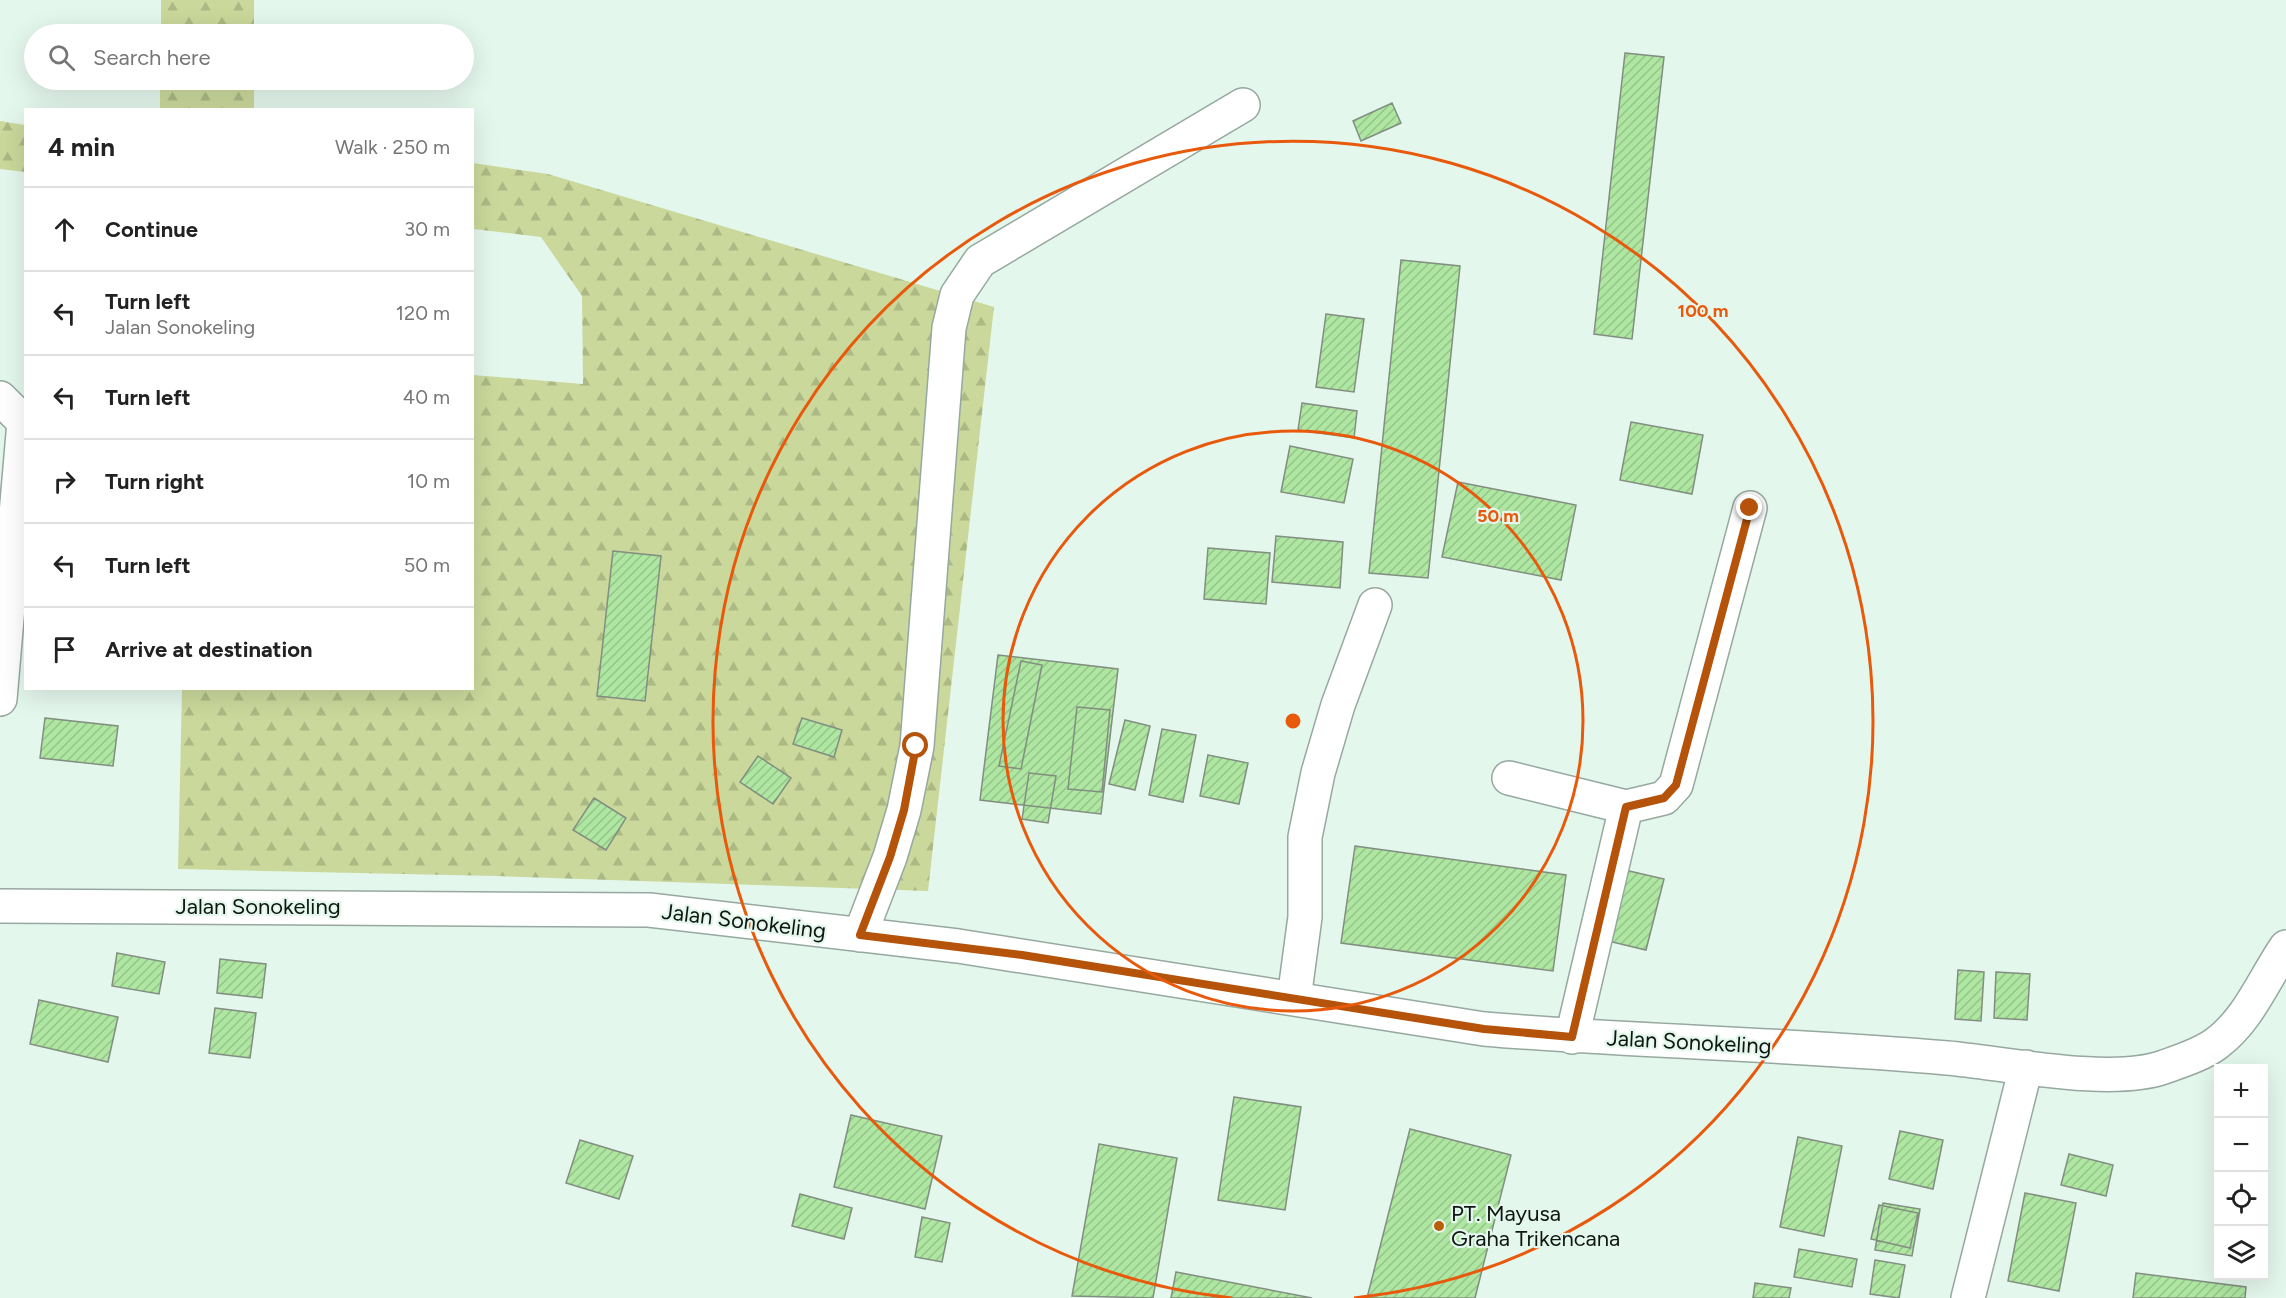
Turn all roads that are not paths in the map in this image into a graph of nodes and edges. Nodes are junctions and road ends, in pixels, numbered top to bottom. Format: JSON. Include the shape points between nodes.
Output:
{"nodes":[{"id":1,"x":1243,"y":105,"type":"dead end"},
{"id":2,"x":0,"y":398,"type":"edge"},
{"id":3,"x":1750,"y":508,"type":"dead end"},
{"id":4,"x":1375,"y":605,"type":"dead end"},
{"id":5,"x":0,"y":699,"type":"edge"},
{"id":6,"x":1509,"y":778,"type":"dead end"},
{"id":7,"x":1626,"y":807,"type":"junction"},
{"id":8,"x":0,"y":906,"type":"edge"},
{"id":9,"x":860,"y":935,"type":"junction"},
{"id":10,"x":2286,"y":947,"type":"edge"},
{"id":11,"x":1294,"y":999,"type":"junction"},
{"id":12,"x":1572,"y":1037,"type":"junction"},
{"id":13,"x":2026,"y":1067,"type":"junction"},
{"id":14,"x":1968,"y":1298,"type":"edge"}],
"edges":[{"from":1,"to":9,"type":"street","via":[[980,261],[957,295],[949,328],[916,746],[898,829]]},
{"from":2,"to":5,"type":"street","via":[[24,422]]},
{"from":3,"to":7,"type":"street","via":[[1676,785],[1664,798]]},
{"from":4,"to":11,"type":"street","via":[[1338,705],[1307,826],[1303,871],[1305,917]]},
{"from":6,"to":7,"type":"street"},
{"from":7,"to":12,"type":"street"},
{"from":8,"to":9,"type":"street","name":"Jalan Sonokeling","via":[[649,910]]},
{"from":9,"to":11,"type":"street","name":"Jalan Sonokeling","via":[[969,947]]},
{"from":10,"to":13,"type":"street","name":"Jalan Sonokeling","via":[[2240,1020],[2217,1043],[2188,1057],[2133,1075]]},
{"from":11,"to":12,"type":"street","name":"Jalan Sonokeling","via":[[1484,1029]]},
{"from":12,"to":13,"type":"street","name":"Jalan Sonokeling","via":[[1777,1046]]},
{"from":13,"to":14,"type":"street"}]}
